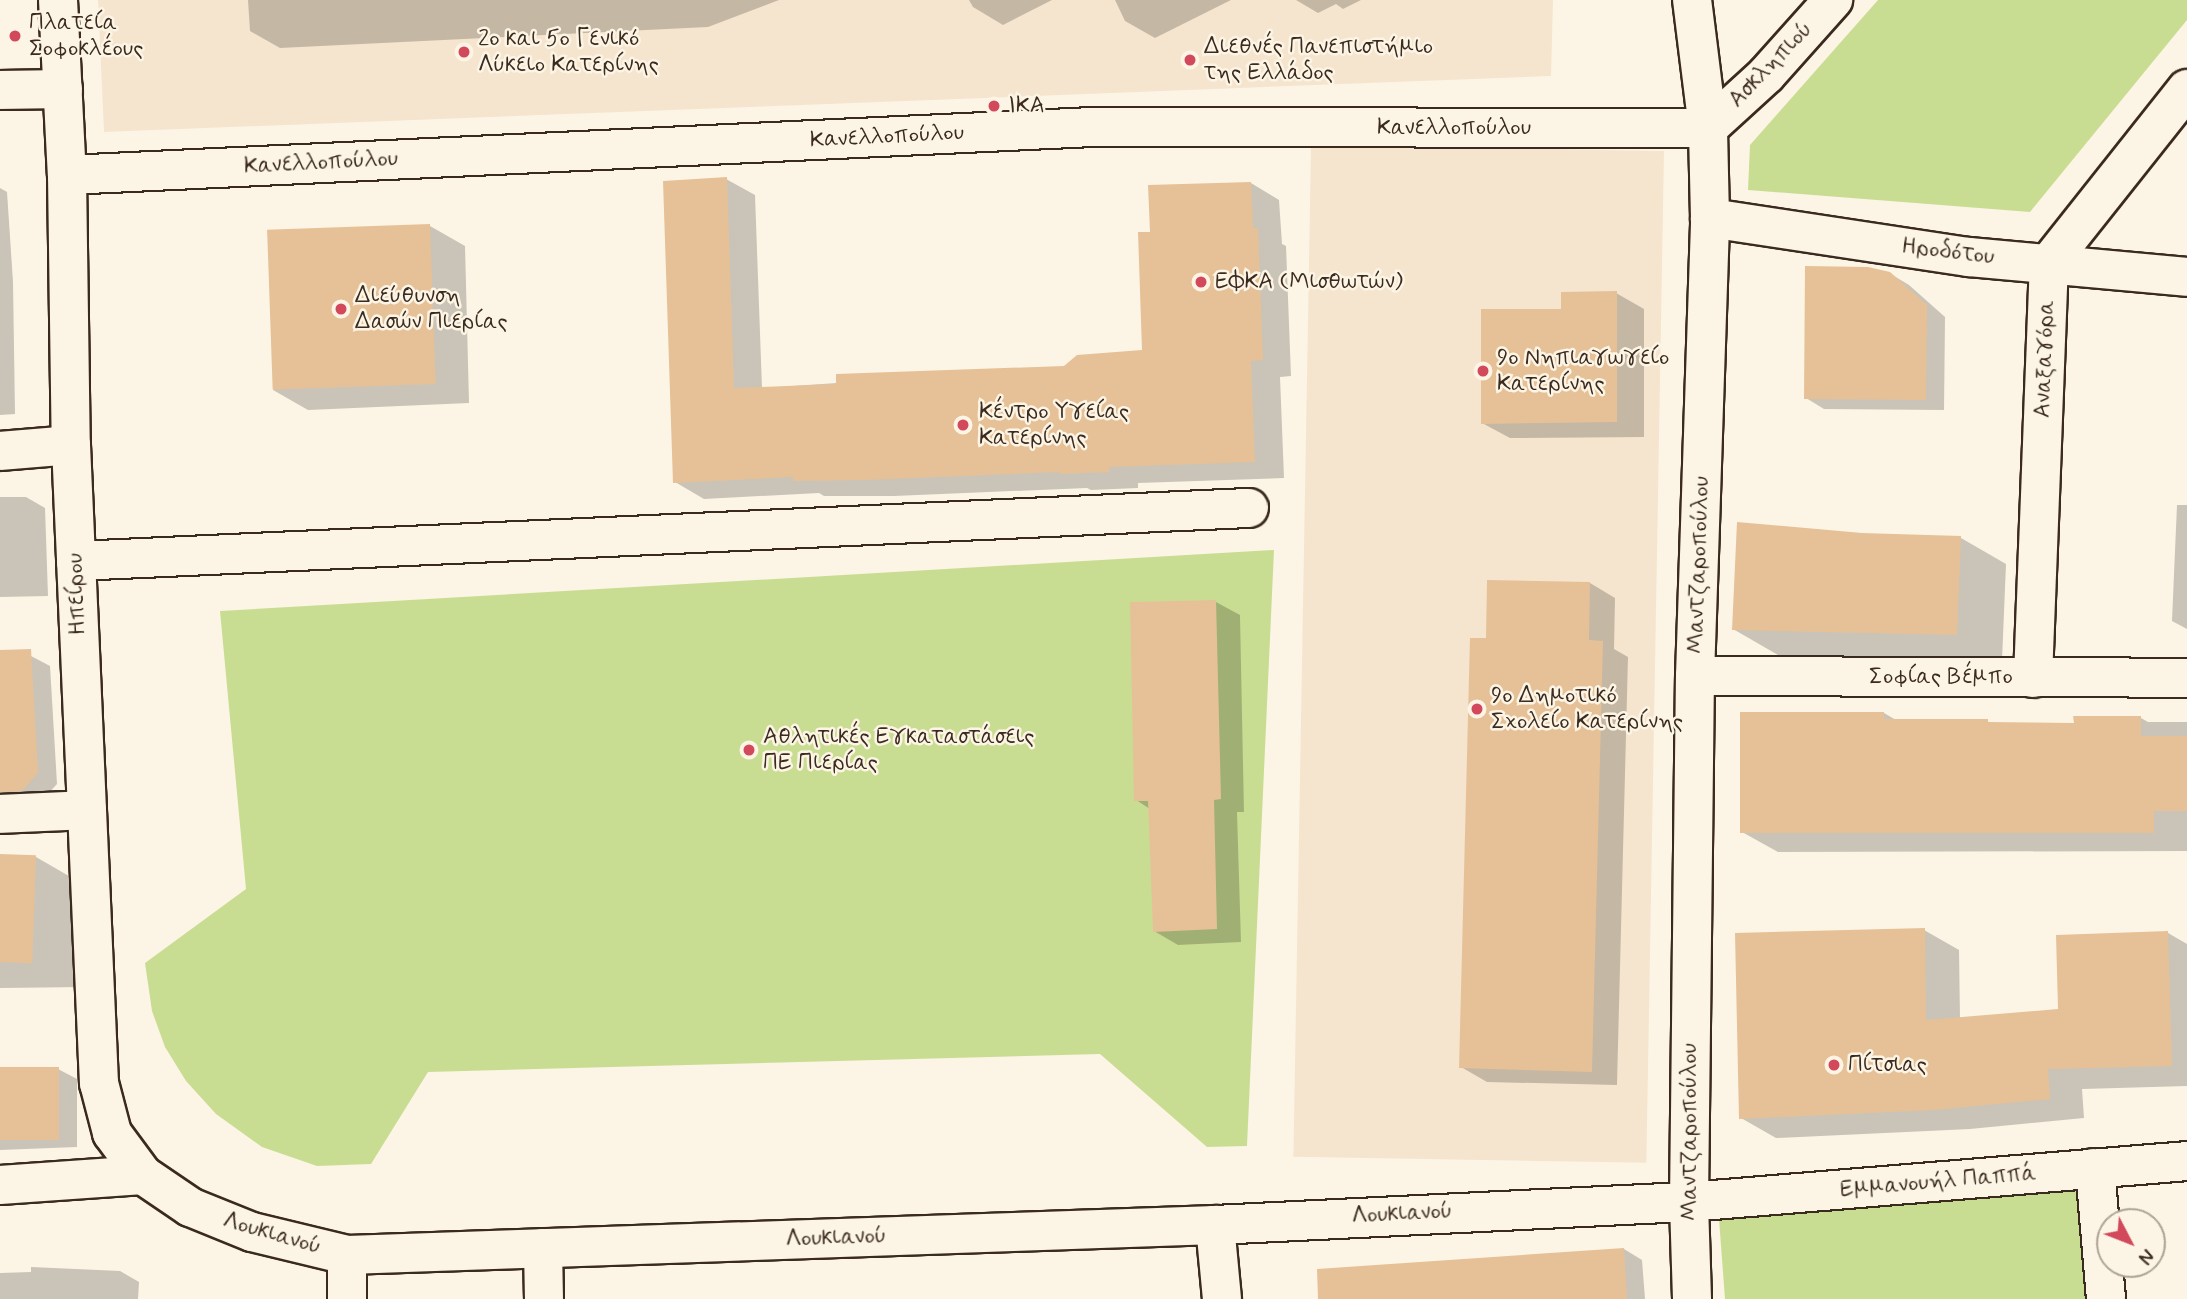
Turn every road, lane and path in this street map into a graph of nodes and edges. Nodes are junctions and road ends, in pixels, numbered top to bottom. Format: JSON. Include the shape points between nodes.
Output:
{"nodes":[{"id":1,"x":58,"y":0,"type":"edge"},
{"id":2,"x":1692,"y":0,"type":"edge"},
{"id":3,"x":1833,"y":0,"type":"edge"},
{"id":4,"x":63,"y":89,"type":"junction"},
{"id":5,"x":2187,"y":89,"type":"edge"},
{"id":6,"x":0,"y":90,"type":"edge"},
{"id":7,"x":1708,"y":128,"type":"junction"},
{"id":8,"x":67,"y":175,"type":"junction"},
{"id":9,"x":1710,"y":218,"type":"junction"},
{"id":10,"x":2049,"y":263,"type":"junction"},
{"id":11,"x":2187,"y":277,"type":"edge"},
{"id":12,"x":71,"y":445,"type":"junction"},
{"id":13,"x":0,"y":451,"type":"edge"},
{"id":14,"x":1249,"y":508,"type":"dead end"},
{"id":15,"x":76,"y":561,"type":"junction"},
{"id":16,"x":1695,"y":676,"type":"junction"},
{"id":17,"x":2033,"y":677,"type":"junction"},
{"id":18,"x":2187,"y":678,"type":"edge"},
{"id":19,"x":86,"y":810,"type":"junction"},
{"id":20,"x":0,"y":814,"type":"edge"},
{"id":21,"x":2187,"y":1161,"type":"edge"},
{"id":22,"x":2095,"y":1168,"type":"junction"},
{"id":23,"x":143,"y":1175,"type":"junction"},
{"id":24,"x":0,"y":1185,"type":"edge"},
{"id":25,"x":1689,"y":1202,"type":"junction"},
{"id":26,"x":1215,"y":1225,"type":"junction"},
{"id":27,"x":543,"y":1248,"type":"junction"},
{"id":28,"x":347,"y":1255,"type":"junction"},
{"id":29,"x":347,"y":1299,"type":"edge"},
{"id":30,"x":544,"y":1299,"type":"edge"},
{"id":31,"x":1222,"y":1299,"type":"edge"},
{"id":32,"x":1692,"y":1299,"type":"edge"},
{"id":33,"x":2106,"y":1299,"type":"edge"}],
"edges":[{"from":1,"to":4,"type":"street","name":"Ηπείρου"},
{"from":2,"to":7,"type":"street","name":"Μαντζαροπούλου"},
{"from":3,"to":7,"type":"street","name":"Ασκληπιού","via":[[1766,75]]},
{"from":4,"to":6,"type":"street"},
{"from":4,"to":8,"type":"street","name":"Ηπείρου"},
{"from":5,"to":10,"type":"street"},
{"from":7,"to":8,"type":"street","name":"Κανελλοπούλου","via":[[1094,127]]},
{"from":7,"to":9,"type":"street","name":"Μαντζαροπούλου"},
{"from":8,"to":12,"type":"street","name":"Ηπείρου"},
{"from":9,"to":10,"type":"street","name":"Ηροδότου","via":[[1969,257]]},
{"from":9,"to":16,"type":"street","name":"Μαντζαροπούλου"},
{"from":10,"to":11,"type":"street","name":"Ηροδότου"},
{"from":10,"to":17,"type":"street","name":"Αναξαγόρα"},
{"from":12,"to":13,"type":"street"},
{"from":12,"to":15,"type":"street","name":"Ηπείρου"},
{"from":14,"to":15,"type":"street"},
{"from":15,"to":19,"type":"street","name":"Ηπείρου"},
{"from":16,"to":17,"type":"street","name":"Σοφίας Βέμπο"},
{"from":16,"to":25,"type":"street","name":"Μαντζαροπούλου"},
{"from":17,"to":18,"type":"street","name":"Σοφίας Βέμπο"},
{"from":19,"to":20,"type":"street"},
{"from":19,"to":23,"type":"street","name":"Ηπείρου","via":[[99,1083],[112,1133]]},
{"from":21,"to":22,"type":"street","name":"Εμμανουήλ Παππά"},
{"from":22,"to":25,"type":"street","name":"Εμμανουήλ Παππά"},
{"from":22,"to":33,"type":"street"},
{"from":23,"to":24,"type":"street"},
{"from":23,"to":28,"type":"street","name":"Λουκιανού","via":[[190,1207],[252,1233]]},
{"from":25,"to":26,"type":"street","name":"Λουκιανού"},
{"from":25,"to":32,"type":"street","name":"Μαντζαροπούλου"},
{"from":26,"to":27,"type":"street","name":"Λουκιανού"},
{"from":26,"to":31,"type":"street"},
{"from":27,"to":28,"type":"street","name":"Λουκιανού"},
{"from":27,"to":30,"type":"street"},
{"from":28,"to":29,"type":"street"}]}
